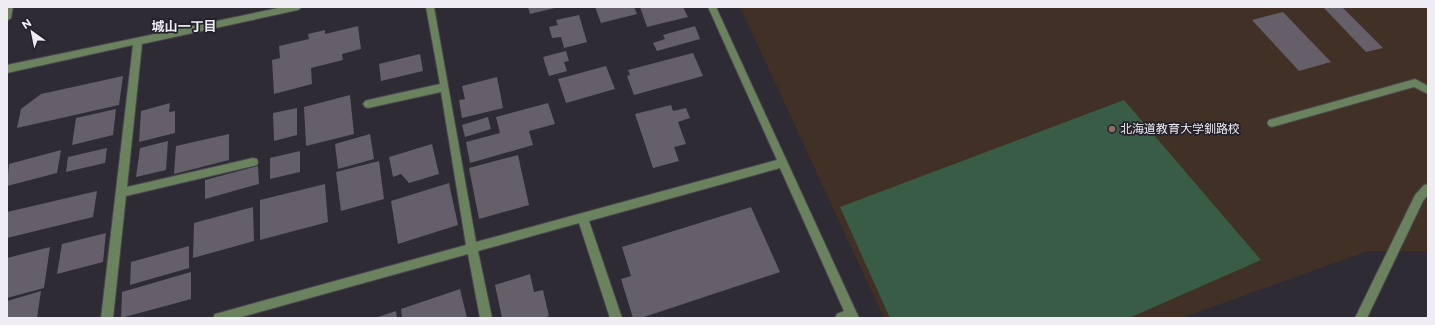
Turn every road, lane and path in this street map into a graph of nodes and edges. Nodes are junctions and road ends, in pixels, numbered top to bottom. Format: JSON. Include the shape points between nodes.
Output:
{"nodes":[{"id":1,"x":9,"y":7,"type":"edge"},
{"id":2,"x":298,"y":7,"type":"edge"},
{"id":3,"x":430,"y":7,"type":"edge"},
{"id":4,"x":712,"y":7,"type":"edge"},
{"id":5,"x":7,"y":18,"type":"edge"},
{"id":6,"x":138,"y":41,"type":"junction"},
{"id":7,"x":7,"y":69,"type":"edge"},
{"id":8,"x":445,"y":87,"type":"junction"},
{"id":9,"x":1428,"y":90,"type":"edge"},
{"id":10,"x":368,"y":104,"type":"dead end"},
{"id":11,"x":1272,"y":124,"type":"dead end"},
{"id":12,"x":253,"y":162,"type":"dead end"},
{"id":13,"x":782,"y":163,"type":"junction"},
{"id":14,"x":1428,"y":188,"type":"edge"},
{"id":15,"x":121,"y":193,"type":"junction"},
{"id":16,"x":583,"y":218,"type":"junction"},
{"id":17,"x":472,"y":248,"type":"junction"},
{"id":18,"x":849,"y":317,"type":"edge"},
{"id":19,"x":107,"y":318,"type":"edge"},
{"id":20,"x":219,"y":318,"type":"edge"},
{"id":21,"x":486,"y":318,"type":"edge"},
{"id":22,"x":616,"y":318,"type":"edge"},
{"id":23,"x":1361,"y":318,"type":"edge"}],
"edges":[{"from":1,"to":5,"type":"street"},
{"from":2,"to":6,"type":"street"},
{"from":3,"to":8,"type":"street"},
{"from":4,"to":13,"type":"street"},
{"from":6,"to":7,"type":"street"},
{"from":6,"to":15,"type":"street"},
{"from":8,"to":10,"type":"street"},
{"from":8,"to":17,"type":"street"},
{"from":9,"to":11,"type":"street","via":[[1415,83]]},
{"from":12,"to":15,"type":"street"},
{"from":13,"to":16,"type":"street"},
{"from":13,"to":18,"type":"street"},
{"from":14,"to":23,"type":"street","via":[[1418,198]]},
{"from":15,"to":19,"type":"street"},
{"from":16,"to":17,"type":"street"},
{"from":16,"to":22,"type":"street"},
{"from":17,"to":20,"type":"street"},
{"from":17,"to":21,"type":"street"}]}
